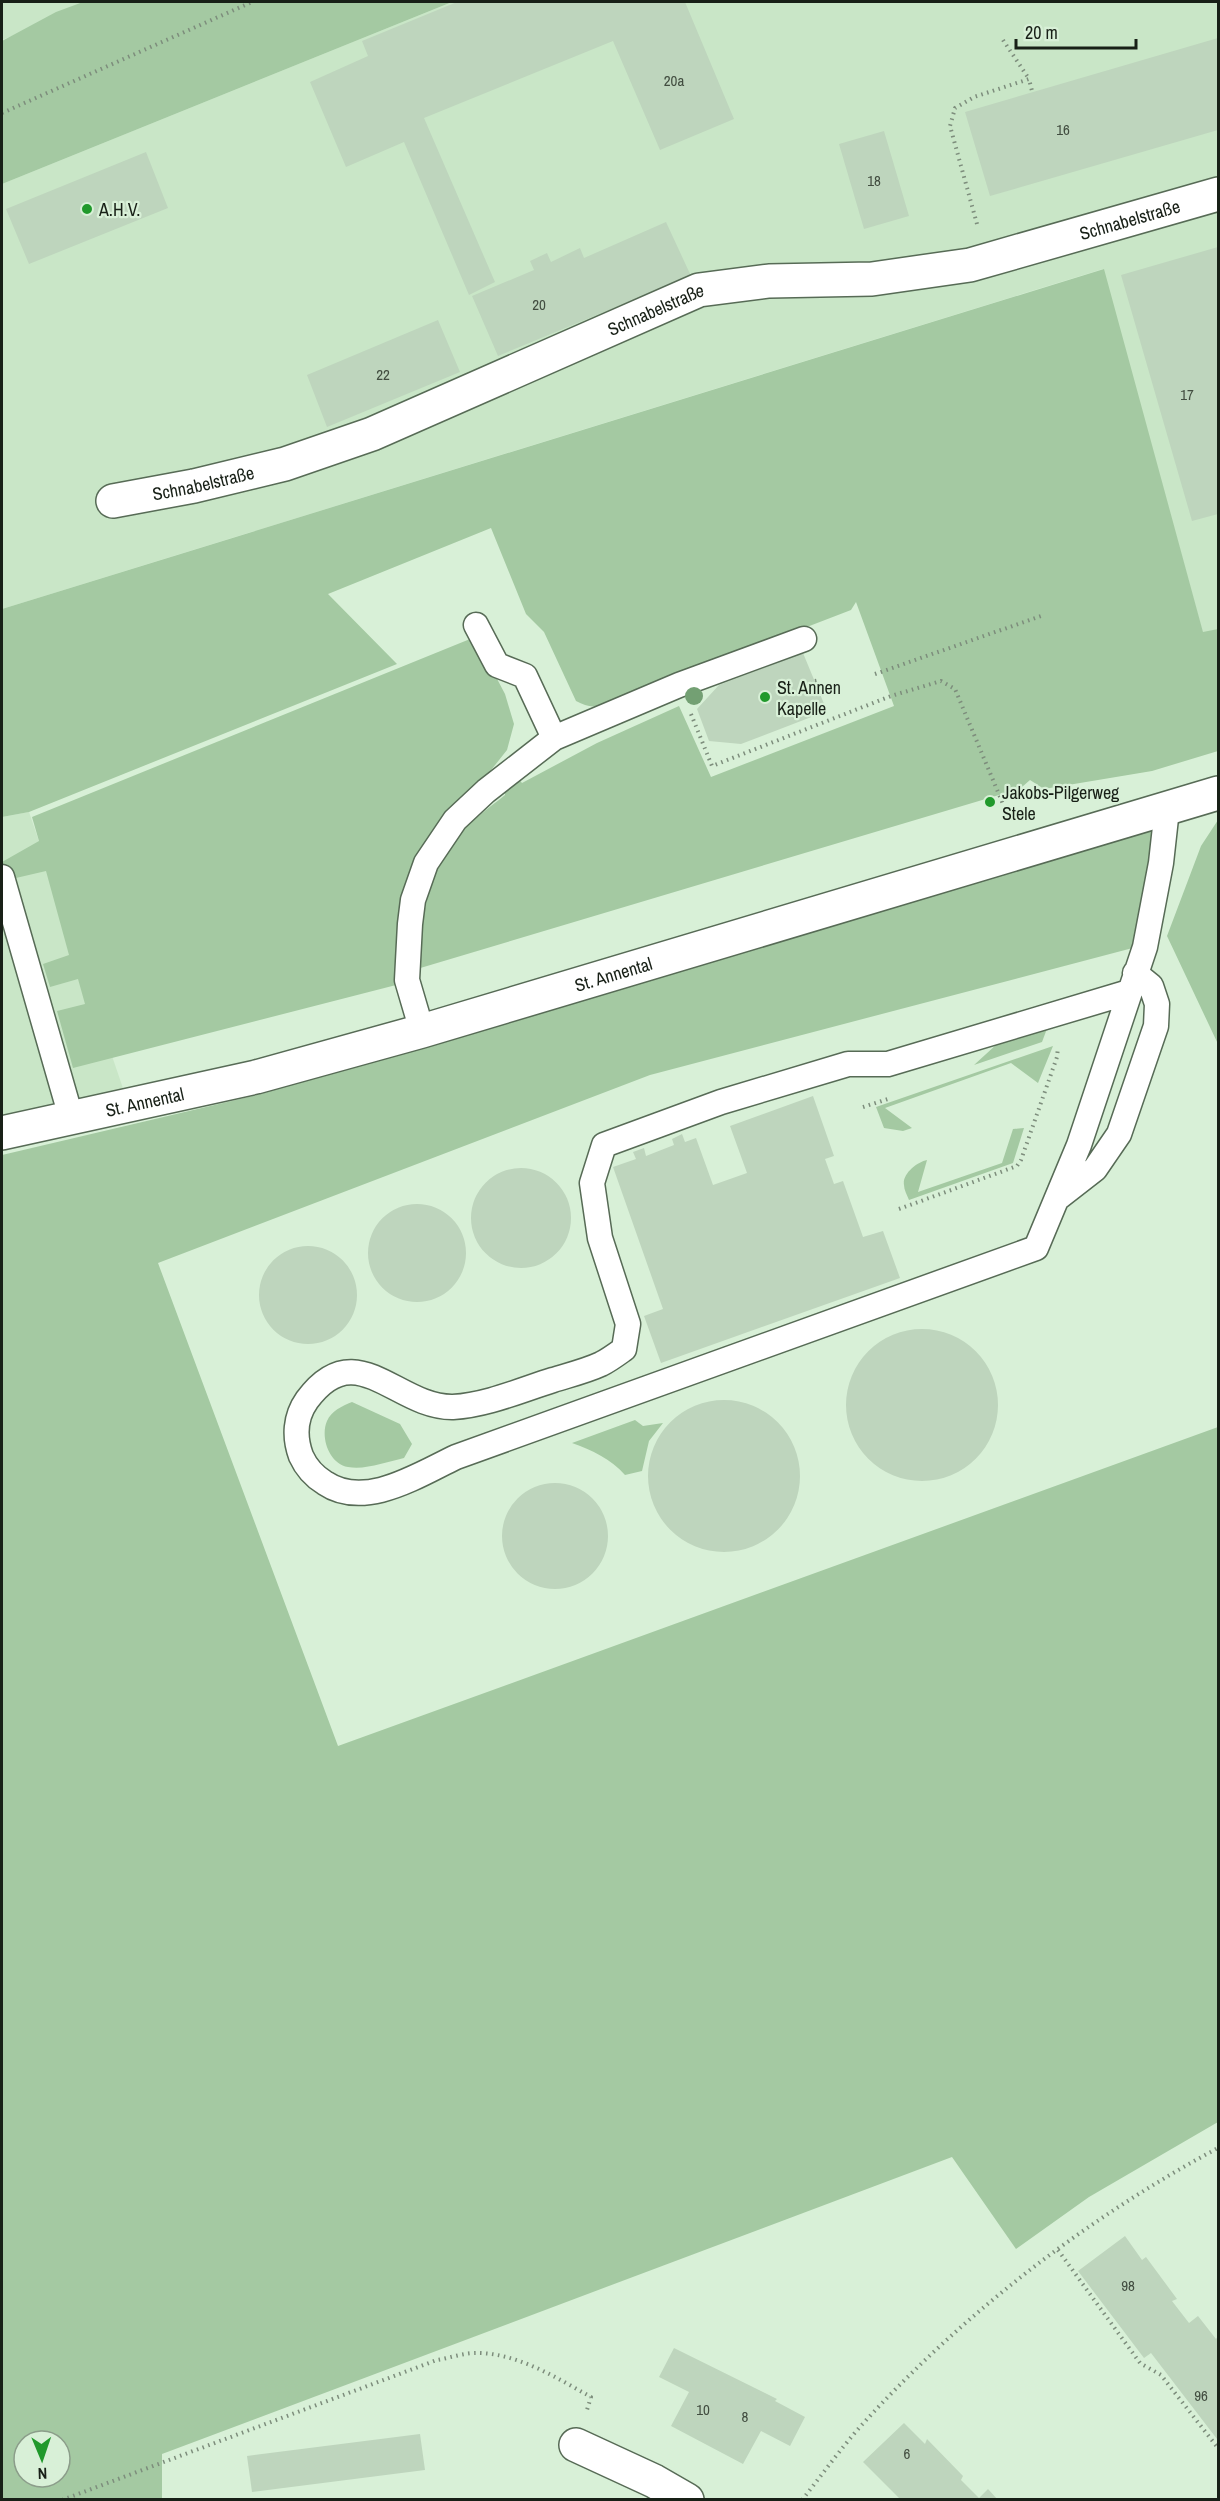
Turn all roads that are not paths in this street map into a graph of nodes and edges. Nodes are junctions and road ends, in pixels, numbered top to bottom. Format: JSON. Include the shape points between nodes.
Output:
{"nodes":[{"id":1,"x":1218,"y":194,"type":"edge"},
{"id":2,"x":113,"y":501,"type":"dead end"},
{"id":3,"x":476,"y":625,"type":"dead end"},
{"id":4,"x":804,"y":639,"type":"dead end"},
{"id":5,"x":554,"y":738,"type":"junction"},
{"id":6,"x":1218,"y":793,"type":"edge"},
{"id":7,"x":1167,"y":809,"type":"junction"},
{"id":8,"x":2,"y":877,"type":"edge"},
{"id":9,"x":1132,"y":982,"type":"junction"},
{"id":10,"x":422,"y":1031,"type":"junction"},
{"id":11,"x":71,"y":1117,"type":"junction"},
{"id":12,"x":2,"y":1133,"type":"edge"},
{"id":13,"x":1057,"y":1199,"type":"junction"},
{"id":14,"x":576,"y":2445,"type":"road end"},
{"id":15,"x":687,"y":2499,"type":"edge"}],
"edges":[{"from":1,"to":2,"type":"street","name":"Schnabelstraße","via":[[970,265],[872,279],[769,281],[699,290],[372,434],[285,464]]},
{"from":3,"to":5,"type":"lane","via":[[496,665],[525,676]]},
{"from":4,"to":5,"type":"lane","via":[[679,685]]},
{"from":5,"to":10,"type":"lane","via":[[455,820],[426,863],[413,900],[407,980]]},
{"from":6,"to":7,"type":"street","name":"St. Annental"},
{"from":7,"to":9,"type":"lane","via":[[1145,946]]},
{"from":7,"to":10,"type":"street","name":"St. Annental"},
{"from":8,"to":11,"type":"lane"},
{"from":9,"to":13,"type":"lane","via":[[1079,1145]]},
{"from":9,"to":13,"type":"lane","via":[[1151,986],[1157,1004],[1156,1026],[1119,1134],[1095,1169]]},
{"from":9,"to":13,"type":"lane","via":[[888,1064],[849,1064],[742,1095],[604,1145],[592,1183],[600,1238],[628,1324],[624,1349],[602,1364],[474,1405],[449,1407],[398,1390],[377,1378],[351,1371],[337,1374],[318,1385],[300,1410],[297,1443],[302,1459],[315,1477],[336,1490],[357,1494],[386,1488],[456,1457],[1036,1248]]},
{"from":10,"to":11,"type":"street","name":"St. Annental","via":[[256,1077]]},
{"from":11,"to":12,"type":"street","name":"St. Annental"},
{"from":14,"to":15,"type":"street"}]}
